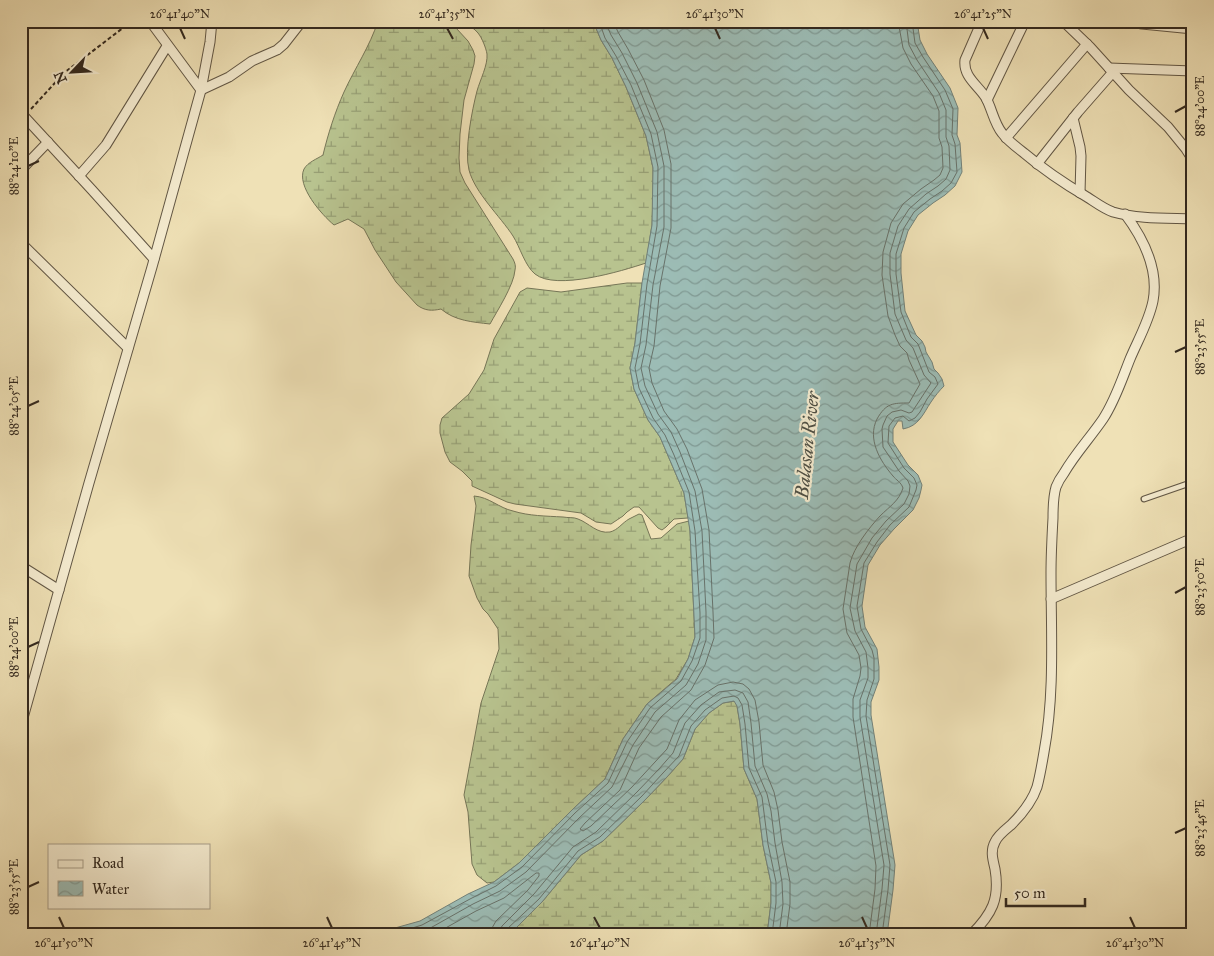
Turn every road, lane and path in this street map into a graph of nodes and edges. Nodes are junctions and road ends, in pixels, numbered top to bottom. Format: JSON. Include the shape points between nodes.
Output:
{"nodes":[{"id":1,"x":132,"y":21,"type":"edge"},
{"id":2,"x":150,"y":21,"type":"edge"},
{"id":3,"x":212,"y":21,"type":"edge"},
{"id":4,"x":302,"y":21,"type":"edge"},
{"id":5,"x":982,"y":21,"type":"edge"},
{"id":6,"x":1024,"y":21,"type":"edge"},
{"id":7,"x":1063,"y":21,"type":"edge"},
{"id":8,"x":1127,"y":21,"type":"edge"},
{"id":9,"x":1193,"y":29,"type":"edge"},
{"id":10,"x":1087,"y":44,"type":"junction"},
{"id":11,"x":168,"y":46,"type":"junction"},
{"id":12,"x":1111,"y":70,"type":"junction"},
{"id":13,"x":1193,"y":71,"type":"edge"},
{"id":14,"x":201,"y":90,"type":"junction"},
{"id":15,"x":987,"y":100,"type":"junction"},
{"id":16,"x":23,"y":115,"type":"edge"},
{"id":17,"x":1073,"y":118,"type":"junction"},
{"id":18,"x":1006,"y":138,"type":"junction"},
{"id":19,"x":48,"y":142,"type":"junction"},
{"id":20,"x":1193,"y":160,"type":"edge"},
{"id":21,"x":1037,"y":164,"type":"junction"},
{"id":22,"x":21,"y":170,"type":"edge"},
{"id":23,"x":79,"y":176,"type":"junction"},
{"id":24,"x":1080,"y":193,"type":"junction"},
{"id":25,"x":1125,"y":214,"type":"junction"},
{"id":26,"x":1193,"y":219,"type":"edge"},
{"id":27,"x":21,"y":243,"type":"edge"},
{"id":28,"x":154,"y":259,"type":"junction"},
{"id":29,"x":128,"y":348,"type":"junction"},
{"id":30,"x":1193,"y":482,"type":"edge"},
{"id":31,"x":1144,"y":499,"type":"dead end"},
{"id":32,"x":1193,"y":538,"type":"edge"},
{"id":33,"x":21,"y":566,"type":"edge"},
{"id":34,"x":59,"y":590,"type":"junction"},
{"id":35,"x":1051,"y":599,"type":"junction"},
{"id":36,"x":25,"y":694,"type":"edge"},
{"id":37,"x":21,"y":725,"type":"edge"},
{"id":38,"x":971,"y":935,"type":"edge"}],
"edges":[{"from":1,"to":16,"type":"path","via":[[64,73]]},
{"from":2,"to":11,"type":"street"},
{"from":3,"to":14,"type":"street"},
{"from":4,"to":14,"type":"street","via":[[276,50]]},
{"from":5,"to":15,"type":"street","via":[[964,66],[970,80]]},
{"from":6,"to":15,"type":"street"},
{"from":7,"to":10,"type":"street"},
{"from":8,"to":9,"type":"street"},
{"from":10,"to":12,"type":"street"},
{"from":10,"to":18,"type":"street"},
{"from":11,"to":14,"type":"street"},
{"from":11,"to":23,"type":"street","via":[[106,145]]},
{"from":12,"to":13,"type":"street"},
{"from":12,"to":17,"type":"street"},
{"from":12,"to":20,"type":"street","via":[[1168,127]]},
{"from":14,"to":28,"type":"street"},
{"from":15,"to":18,"type":"street"},
{"from":16,"to":19,"type":"street"},
{"from":17,"to":21,"type":"street"},
{"from":17,"to":24,"type":"street","via":[[1081,156]]},
{"from":18,"to":21,"type":"street"},
{"from":19,"to":22,"type":"street"},
{"from":19,"to":23,"type":"street"},
{"from":21,"to":24,"type":"street"},
{"from":23,"to":28,"type":"street"},
{"from":24,"to":25,"type":"street","via":[[1105,208]]},
{"from":25,"to":26,"type":"street"},
{"from":25,"to":35,"type":"street","via":[[1137,230],[1151,262],[1153,299],[1144,328],[1108,410],[1056,486]]},
{"from":27,"to":29,"type":"street"},
{"from":28,"to":29,"type":"street"},
{"from":29,"to":34,"type":"street"},
{"from":30,"to":31,"type":"lane"},
{"from":32,"to":35,"type":"street"},
{"from":33,"to":34,"type":"street"},
{"from":34,"to":36,"type":"street"},
{"from":35,"to":38,"type":"street","via":[[1049,720],[1040,776],[1028,805],[994,843],[992,858],[996,898]]},
{"from":36,"to":37,"type":"street"}]}
